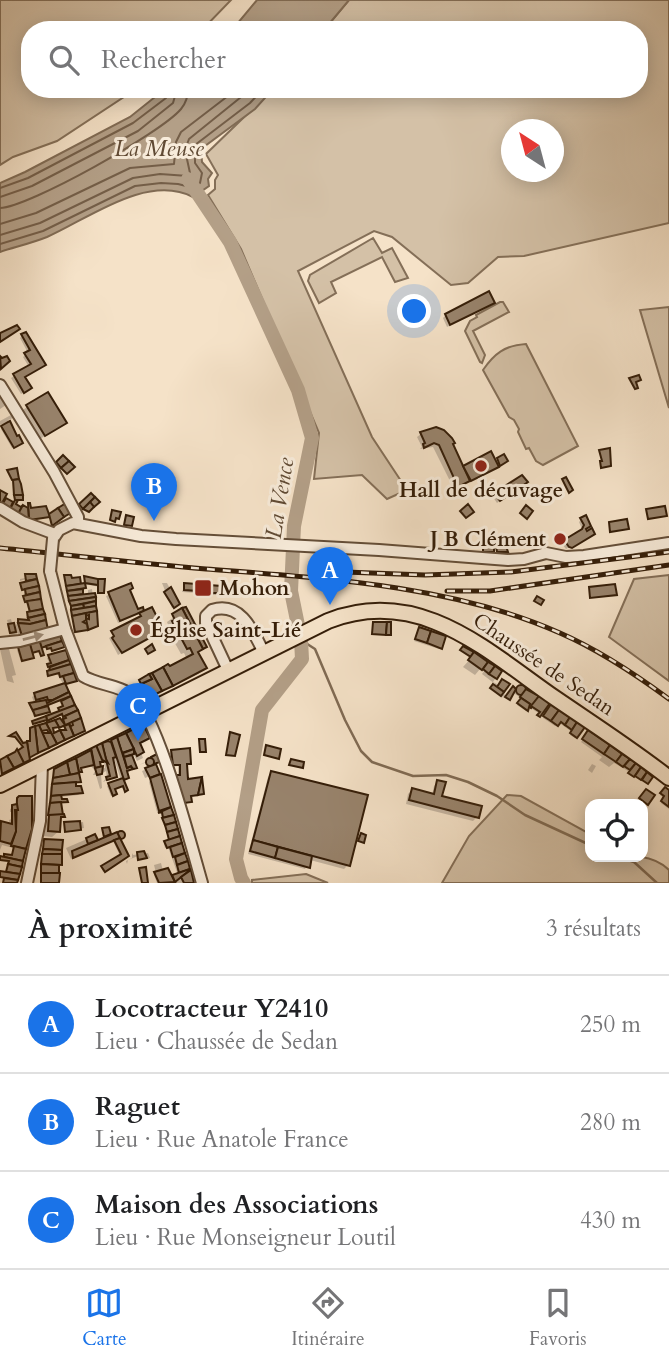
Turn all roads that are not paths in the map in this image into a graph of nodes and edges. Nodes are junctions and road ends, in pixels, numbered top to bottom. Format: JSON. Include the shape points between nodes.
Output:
{"nodes":[{"id":1,"x":0,"y":385,"type":"edge"},
{"id":2,"x":0,"y":508,"type":"edge"},
{"id":3,"x":78,"y":523,"type":"junction"},
{"id":4,"x":54,"y":537,"type":"junction"},
{"id":5,"x":669,"y":543,"type":"edge"},
{"id":6,"x":65,"y":629,"type":"junction"},
{"id":7,"x":0,"y":643,"type":"edge"},
{"id":8,"x":264,"y":653,"type":"junction"},
{"id":9,"x":228,"y":670,"type":"junction"},
{"id":10,"x":146,"y":711,"type":"junction"},
{"id":11,"x":41,"y":764,"type":"junction"},
{"id":12,"x":669,"y":778,"type":"edge"},
{"id":13,"x":0,"y":785,"type":"edge"},
{"id":14,"x":27,"y":883,"type":"edge"},
{"id":15,"x":202,"y":883,"type":"edge"}],
"edges":[{"from":1,"to":3,"type":"street","via":[[54,472]]},
{"from":2,"to":4,"type":"street"},
{"from":3,"to":4,"type":"street","via":[[65,526]]},
{"from":3,"to":5,"type":"street","via":[[141,536],[453,558],[573,557]]},
{"from":4,"to":6,"type":"street","bridge":true,"via":[[50,571]]},
{"from":7,"to":6,"type":"street","one_way":true},
{"from":6,"to":10,"type":"street","via":[[83,677],[131,694]]},
{"from":8,"to":9,"type":"main road","name":"Chaussée de Sedan"},
{"from":8,"to":9,"type":"street","via":[[241,615],[227,608],[212,610],[206,623]]},
{"from":8,"to":12,"type":"main road","name":"Chaussée de Sedan","via":[[336,618],[365,612],[403,614],[450,626]]},
{"from":9,"to":10,"type":"main road","name":"Chaussée de Sedan"},
{"from":10,"to":11,"type":"main road","name":"Chaussée de Sedan"},
{"from":10,"to":15,"type":"street"},
{"from":11,"to":13,"type":"main road","name":"Chaussée de Sedan"},
{"from":11,"to":14,"type":"street","via":[[40,821]]}]}
